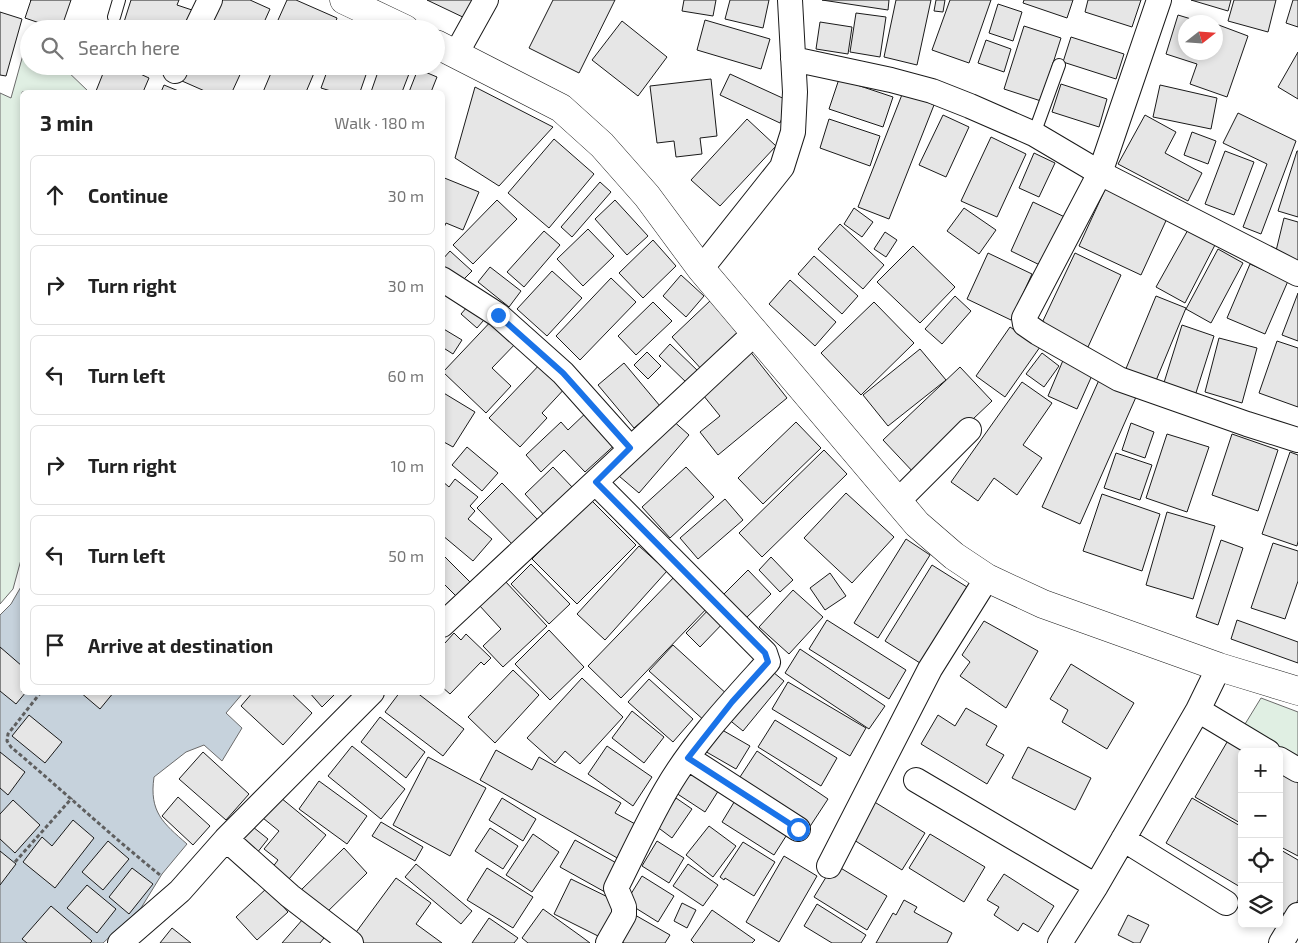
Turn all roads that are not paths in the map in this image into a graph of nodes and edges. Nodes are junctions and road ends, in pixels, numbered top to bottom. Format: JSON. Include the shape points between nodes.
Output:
{"nodes":[{"id":1,"x":119,"y":0,"type":"edge"},
{"id":2,"x":210,"y":0,"type":"edge"},
{"id":3,"x":344,"y":0,"type":"edge"},
{"id":4,"x":486,"y":0,"type":"edge"},
{"id":5,"x":790,"y":0,"type":"edge"},
{"id":6,"x":1159,"y":0,"type":"edge"},
{"id":7,"x":114,"y":17,"type":"dead end"},
{"id":8,"x":200,"y":20,"type":"edge"},
{"id":9,"x":386,"y":20,"type":"edge"},
{"id":10,"x":446,"y":49,"type":"edge"},
{"id":11,"x":793,"y":59,"type":"junction"},
{"id":12,"x":1059,"y":65,"type":"dead end"},
{"id":13,"x":1034,"y":134,"type":"junction"},
{"id":14,"x":1100,"y":173,"type":"junction"},
{"id":15,"x":701,"y":269,"type":"junction"},
{"id":16,"x":1298,"y":274,"type":"edge"},
{"id":17,"x":445,"y":281,"type":"edge"},
{"id":18,"x":756,"y":332,"type":"junction"},
{"id":19,"x":969,"y":430,"type":"dead end"},
{"id":20,"x":1298,"y":440,"type":"edge"},
{"id":21,"x":630,"y":448,"type":"junction"},
{"id":22,"x":596,"y":482,"type":"junction"},
{"id":23,"x":898,"y":501,"type":"junction"},
{"id":24,"x":987,"y":578,"type":"junction"},
{"id":25,"x":445,"y":622,"type":"edge"},
{"id":26,"x":1219,"y":667,"type":"junction"},
{"id":27,"x":1298,"y":691,"type":"edge"},
{"id":28,"x":369,"y":695,"type":"edge"},
{"id":29,"x":1198,"y":710,"type":"junction"},
{"id":30,"x":1261,"y":748,"type":"edge"},
{"id":31,"x":688,"y":758,"type":"junction"},
{"id":32,"x":1283,"y":761,"type":"edge"},
{"id":33,"x":1298,"y":770,"type":"edge"},
{"id":34,"x":916,"y":780,"type":"dead end"},
{"id":35,"x":798,"y":829,"type":"dead end"},
{"id":36,"x":226,"y":839,"type":"junction"},
{"id":37,"x":1123,"y":839,"type":"junction"},
{"id":38,"x":828,"y":866,"type":"dead end"},
{"id":39,"x":1096,"y":886,"type":"junction"},
{"id":40,"x":1226,"y":903,"type":"dead end"},
{"id":41,"x":1298,"y":915,"type":"edge"},
{"id":42,"x":120,"y":943,"type":"edge"},
{"id":43,"x":351,"y":943,"type":"edge"},
{"id":44,"x":608,"y":943,"type":"edge"},
{"id":45,"x":1060,"y":943,"type":"edge"},
{"id":46,"x":1281,"y":943,"type":"edge"}],
"edges":[{"from":1,"to":7,"type":"lane"},
{"from":2,"to":8,"type":"street"},
{"from":3,"to":9,"type":"highway"},
{"from":4,"to":10,"type":"street"},
{"from":5,"to":11,"type":"street"},
{"from":6,"to":14,"type":"street"},
{"from":10,"to":15,"type":"highway","via":[[560,108],[602,145],[647,196]]},
{"from":11,"to":13,"type":"street","via":[[932,91]]},
{"from":11,"to":15,"type":"street","via":[[793,132],[782,167]]},
{"from":12,"to":13,"type":"lane"},
{"from":13,"to":14,"type":"street"},
{"from":14,"to":16,"type":"street"},
{"from":14,"to":20,"type":"street","via":[[1024,318],[1025,324],[1119,379]]},
{"from":15,"to":18,"type":"highway"},
{"from":17,"to":21,"type":"street","via":[[498,315],[563,373]]},
{"from":18,"to":21,"type":"street"},
{"from":18,"to":23,"type":"highway"},
{"from":19,"to":23,"type":"street"},
{"from":21,"to":22,"type":"street"},
{"from":22,"to":25,"type":"street"},
{"from":22,"to":31,"type":"street","via":[[768,658]]},
{"from":23,"to":24,"type":"highway","via":[[924,531]]},
{"from":24,"to":26,"type":"highway","via":[[1043,604]]},
{"from":24,"to":38,"type":"street","via":[[930,669]]},
{"from":26,"to":27,"type":"highway"},
{"from":26,"to":29,"type":"street"},
{"from":28,"to":36,"type":"street"},
{"from":29,"to":30,"type":"street"},
{"from":29,"to":37,"type":"street"},
{"from":31,"to":35,"type":"street"},
{"from":31,"to":44,"type":"street","via":[[666,789],[616,888],[624,915]]},
{"from":32,"to":33,"type":"street"},
{"from":34,"to":39,"type":"street"},
{"from":36,"to":42,"type":"street","via":[[180,891]]},
{"from":36,"to":43,"type":"street","via":[[290,896]]},
{"from":37,"to":39,"type":"street"},
{"from":37,"to":40,"type":"street"},
{"from":39,"to":45,"type":"street"},
{"from":41,"to":46,"type":"street"}]}
